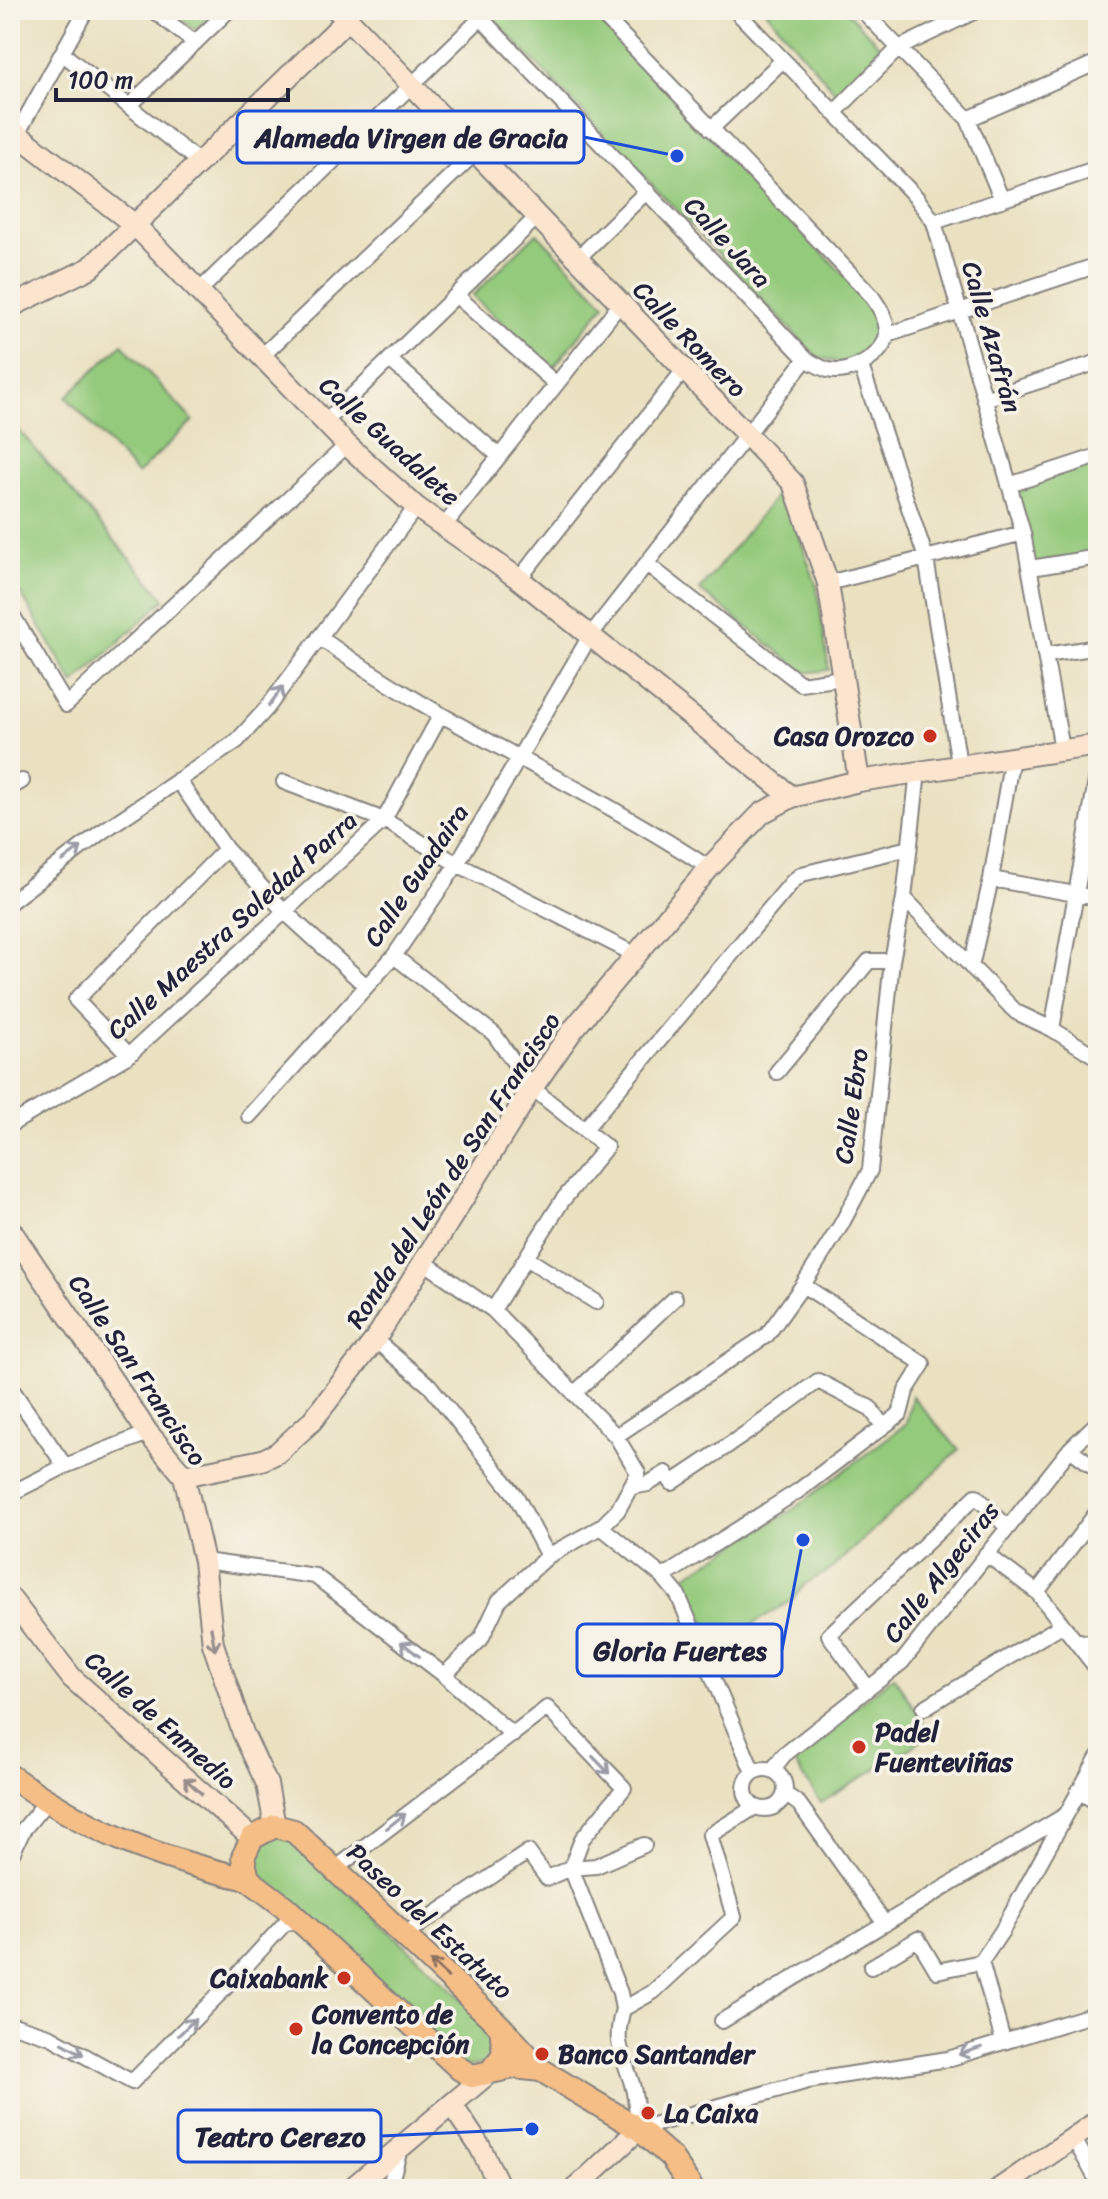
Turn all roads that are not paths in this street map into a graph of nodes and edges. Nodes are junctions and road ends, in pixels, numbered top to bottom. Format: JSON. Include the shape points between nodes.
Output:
{"nodes":[{"id":1,"x":86,"y":10,"type":"edge"},
{"id":2,"x":153,"y":10,"type":"edge"},
{"id":3,"x":229,"y":10,"type":"edge"},
{"id":4,"x":598,"y":10,"type":"edge"},
{"id":5,"x":735,"y":10,"type":"edge"},
{"id":6,"x":862,"y":10,"type":"edge"},
{"id":7,"x":978,"y":10,"type":"edge"},
{"id":8,"x":480,"y":14,"type":"edge"},
{"id":9,"x":343,"y":15,"type":"edge"},
{"id":10,"x":195,"y":43,"type":"junction"},
{"id":11,"x":899,"y":48,"type":"junction"},
{"id":12,"x":62,"y":53,"type":"junction"},
{"id":13,"x":783,"y":60,"type":"junction"},
{"id":14,"x":1098,"y":62,"type":"edge"},
{"id":15,"x":412,"y":87,"type":"junction"},
{"id":16,"x":130,"y":105,"type":"junction"},
{"id":17,"x":834,"y":113,"type":"junction"},
{"id":18,"x":968,"y":119,"type":"junction"},
{"id":19,"x":711,"y":129,"type":"junction"},
{"id":20,"x":14,"y":133,"type":"edge"},
{"id":21,"x":475,"y":153,"type":"junction"},
{"id":22,"x":199,"y":162,"type":"junction"},
{"id":23,"x":1098,"y":168,"type":"edge"},
{"id":24,"x":647,"y":191,"type":"junction"},
{"id":25,"x":1002,"y":200,"type":"junction"},
{"id":26,"x":537,"y":217,"type":"junction"},
{"id":27,"x":934,"y":222,"type":"junction"},
{"id":28,"x":135,"y":225,"type":"junction"},
{"id":29,"x":577,"y":259,"type":"junction"},
{"id":30,"x":1098,"y":265,"type":"edge"},
{"id":31,"x":200,"y":290,"type":"junction"},
{"id":32,"x":457,"y":296,"type":"junction"},
{"id":33,"x":620,"y":304,"type":"junction"},
{"id":34,"x":10,"y":307,"type":"edge"},
{"id":35,"x":959,"y":311,"type":"junction"},
{"id":36,"x":887,"y":335,"type":"junction"},
{"id":37,"x":262,"y":356,"type":"junction"},
{"id":38,"x":806,"y":359,"type":"junction"},
{"id":39,"x":390,"y":360,"type":"junction"},
{"id":40,"x":1098,"y":362,"type":"edge"},
{"id":41,"x":861,"y":366,"type":"junction"},
{"id":42,"x":684,"y":370,"type":"junction"},
{"id":43,"x":556,"y":384,"type":"junction"},
{"id":44,"x":984,"y":399,"type":"junction"},
{"id":45,"x":325,"y":422,"type":"junction"},
{"id":46,"x":747,"y":436,"type":"junction"},
{"id":47,"x":347,"y":445,"type":"junction"},
{"id":48,"x":499,"y":456,"type":"junction"},
{"id":49,"x":1098,"y":456,"type":"edge"},
{"id":50,"x":1009,"y":485,"type":"junction"},
{"id":51,"x":416,"y":507,"type":"junction"},
{"id":52,"x":444,"y":526,"type":"junction"},
{"id":53,"x":1023,"y":533,"type":"junction"},
{"id":54,"x":1098,"y":557,"type":"edge"},
{"id":55,"x":926,"y":558,"type":"junction"},
{"id":56,"x":648,"y":565,"type":"junction"},
{"id":57,"x":1031,"y":568,"type":"junction"},
{"id":58,"x":519,"y":579,"type":"junction"},
{"id":59,"x":828,"y":583,"type":"junction"},
{"id":60,"x":10,"y":611,"type":"edge"},
{"id":61,"x":590,"y":636,"type":"junction"},
{"id":62,"x":319,"y":637,"type":"junction"},
{"id":63,"x":1098,"y":647,"type":"edge"},
{"id":64,"x":1046,"y":655,"type":"junction"},
{"id":65,"x":842,"y":678,"type":"junction"},
{"id":66,"x":440,"y":716,"type":"junction"},
{"id":67,"x":1098,"y":745,"type":"edge"},
{"id":68,"x":1062,"y":749,"type":"junction"},
{"id":69,"x":517,"y":757,"type":"junction"},
{"id":70,"x":1012,"y":757,"type":"junction"},
{"id":71,"x":959,"y":764,"type":"junction"},
{"id":72,"x":1098,"y":770,"type":"edge"},
{"id":73,"x":918,"y":771,"type":"junction"},
{"id":74,"x":178,"y":780,"type":"junction"},
{"id":75,"x":859,"y":781,"type":"junction"},
{"id":76,"x":284,"y":782,"type":"dead end"},
{"id":77,"x":792,"y":797,"type":"junction"},
{"id":78,"x":384,"y":820,"type":"junction"},
{"id":79,"x":909,"y":848,"type":"junction"},
{"id":80,"x":226,"y":849,"type":"junction"},
{"id":81,"x":457,"y":864,"type":"junction"},
{"id":82,"x":709,"y":868,"type":"junction"},
{"id":83,"x":991,"y":879,"type":"junction"},
{"id":84,"x":1077,"y":894,"type":"junction"},
{"id":85,"x":904,"y":898,"type":"junction"},
{"id":86,"x":1098,"y":898,"type":"edge"},
{"id":87,"x":10,"y":902,"type":"edge"},
{"id":88,"x":285,"y":912,"type":"junction"},
{"id":89,"x":634,"y":954,"type":"junction"},
{"id":90,"x":394,"y":956,"type":"junction"},
{"id":91,"x":892,"y":961,"type":"junction"},
{"id":92,"x":971,"y":967,"type":"junction"},
{"id":93,"x":366,"y":986,"type":"junction"},
{"id":94,"x":1052,"y":1029,"type":"junction"},
{"id":95,"x":129,"y":1055,"type":"junction"},
{"id":96,"x":1098,"y":1058,"type":"edge"},
{"id":97,"x":777,"y":1072,"type":"dead end"},
{"id":98,"x":532,"y":1088,"type":"junction"},
{"id":99,"x":249,"y":1116,"type":"dead end"},
{"id":100,"x":10,"y":1125,"type":"edge"},
{"id":101,"x":585,"y":1129,"type":"junction"},
{"id":102,"x":10,"y":1229,"type":"edge"},
{"id":103,"x":528,"y":1259,"type":"junction"},
{"id":104,"x":424,"y":1262,"type":"junction"},
{"id":105,"x":803,"y":1285,"type":"junction"},
{"id":106,"x":675,"y":1298,"type":"dead end"},
{"id":107,"x":596,"y":1302,"type":"dead end"},
{"id":108,"x":493,"y":1310,"type":"junction"},
{"id":109,"x":375,"y":1340,"type":"junction"},
{"id":110,"x":10,"y":1387,"type":"edge"},
{"id":111,"x":574,"y":1394,"type":"junction"},
{"id":112,"x":1098,"y":1422,"type":"edge"},
{"id":113,"x":883,"y":1426,"type":"junction"},
{"id":114,"x":148,"y":1433,"type":"junction"},
{"id":115,"x":616,"y":1436,"type":"junction"},
{"id":116,"x":1070,"y":1449,"type":"junction"},
{"id":117,"x":65,"y":1466,"type":"junction"},
{"id":118,"x":1098,"y":1470,"type":"edge"},
{"id":119,"x":184,"y":1476,"type":"junction"},
{"id":120,"x":632,"y":1487,"type":"junction"},
{"id":121,"x":10,"y":1494,"type":"edge"},
{"id":122,"x":1098,"y":1511,"type":"edge"},
{"id":123,"x":601,"y":1527,"type":"junction"},
{"id":124,"x":1007,"y":1527,"type":"junction"},
{"id":125,"x":986,"y":1554,"type":"junction"},
{"id":126,"x":548,"y":1556,"type":"junction"},
{"id":127,"x":204,"y":1561,"type":"junction"},
{"id":128,"x":663,"y":1577,"type":"junction"},
{"id":129,"x":1037,"y":1592,"type":"junction"},
{"id":130,"x":10,"y":1598,"type":"edge"},
{"id":131,"x":1062,"y":1625,"type":"junction"},
{"id":132,"x":1075,"y":1640,"type":"junction"},
{"id":133,"x":1098,"y":1645,"type":"edge"},
{"id":134,"x":1098,"y":1670,"type":"edge"},
{"id":135,"x":444,"y":1675,"type":"junction"},
{"id":136,"x":868,"y":1688,"type":"junction"},
{"id":137,"x":924,"y":1708,"type":"dead end"},
{"id":138,"x":513,"y":1735,"type":"junction"},
{"id":139,"x":1098,"y":1757,"type":"edge"},
{"id":140,"x":773,"y":1769,"type":"junction"},
{"id":141,"x":753,"y":1772,"type":"junction"},
{"id":142,"x":10,"y":1776,"type":"edge"},
{"id":143,"x":1078,"y":1791,"type":"junction"},
{"id":144,"x":785,"y":1794,"type":"junction"},
{"id":145,"x":46,"y":1802,"type":"junction"},
{"id":146,"x":1098,"y":1803,"type":"edge"},
{"id":147,"x":755,"y":1807,"type":"junction"},
{"id":148,"x":1064,"y":1816,"type":"junction"},
{"id":149,"x":275,"y":1826,"type":"junction"},
{"id":150,"x":644,"y":1845,"type":"dead end"},
{"id":151,"x":10,"y":1858,"type":"edge"},
{"id":152,"x":248,"y":1858,"type":"junction"},
{"id":153,"x":571,"y":1868,"type":"junction"},
{"id":154,"x":335,"y":1869,"type":"junction"},
{"id":155,"x":295,"y":1922,"type":"junction"},
{"id":156,"x":885,"y":1924,"type":"junction"},
{"id":157,"x":404,"y":1935,"type":"junction"},
{"id":158,"x":981,"y":1962,"type":"junction"},
{"id":159,"x":871,"y":1967,"type":"dead end"},
{"id":160,"x":623,"y":2009,"type":"junction"},
{"id":161,"x":1098,"y":2013,"type":"edge"},
{"id":162,"x":722,"y":2021,"type":"dead end"},
{"id":163,"x":10,"y":2024,"type":"edge"},
{"id":164,"x":501,"y":2027,"type":"junction"},
{"id":165,"x":1003,"y":2041,"type":"junction"},
{"id":166,"x":541,"y":2070,"type":"junction"},
{"id":167,"x":490,"y":2072,"type":"junction"},
{"id":168,"x":452,"y":2105,"type":"junction"},
{"id":169,"x":1098,"y":2121,"type":"edge"},
{"id":170,"x":639,"y":2129,"type":"junction"},
{"id":171,"x":1073,"y":2137,"type":"junction"},
{"id":172,"x":400,"y":2149,"type":"junction"},
{"id":173,"x":1098,"y":2182,"type":"edge"},
{"id":174,"x":351,"y":2189,"type":"edge"},
{"id":175,"x":389,"y":2189,"type":"edge"},
{"id":176,"x":501,"y":2189,"type":"edge"},
{"id":177,"x":575,"y":2189,"type":"edge"},
{"id":178,"x":692,"y":2189,"type":"edge"},
{"id":179,"x":999,"y":2189,"type":"edge"}],
"edges":[{"from":1,"to":12,"type":"street"},
{"from":2,"to":10,"type":"street"},
{"from":3,"to":10,"type":"street"},
{"from":4,"to":19,"type":"street"},
{"from":5,"to":13,"type":"street","name":"Calle Azafrán"},
{"from":6,"to":11,"type":"street"},
{"from":7,"to":11,"type":"street"},
{"from":8,"to":15,"type":"street"},
{"from":8,"to":24,"type":"street","name":"Calle Jara"},
{"from":9,"to":15,"type":"street","name":"Calle Romero"},
{"from":9,"to":22,"type":"street"},
{"from":10,"to":16,"type":"street"},
{"from":11,"to":17,"type":"street"},
{"from":11,"to":18,"type":"street"},
{"from":12,"to":16,"type":"street"},
{"from":12,"to":20,"type":"street"},
{"from":13,"to":17,"type":"street","name":"Calle Azafrán"},
{"from":13,"to":19,"type":"street"},
{"from":14,"to":18,"type":"street"},
{"from":15,"to":21,"type":"street","name":"Calle Romero"},
{"from":15,"to":31,"type":"street"},
{"from":16,"to":22,"type":"street"},
{"from":17,"to":27,"type":"street","name":"Calle Azafrán"},
{"from":18,"to":25,"type":"street"},
{"from":19,"to":36,"type":"street","via":[[870,294],[882,311]]},
{"from":20,"to":28,"type":"street","name":"Calle Guadalete"},
{"from":21,"to":26,"type":"street","name":"Calle Romero"},
{"from":21,"to":37,"type":"street"},
{"from":22,"to":28,"type":"street"},
{"from":23,"to":25,"type":"street"},
{"from":24,"to":29,"type":"street"},
{"from":24,"to":38,"type":"street","name":"Calle Jara"},
{"from":25,"to":27,"type":"street"},
{"from":26,"to":29,"type":"street","name":"Calle Romero"},
{"from":26,"to":32,"type":"street"},
{"from":27,"to":35,"type":"street","name":"Calle Azafrán"},
{"from":28,"to":31,"type":"street","name":"Calle Guadalete"},
{"from":28,"to":34,"type":"street","via":[[90,268]]},
{"from":29,"to":33,"type":"street","name":"Calle Romero"},
{"from":30,"to":35,"type":"street"},
{"from":31,"to":37,"type":"street","name":"Calle Guadalete"},
{"from":32,"to":39,"type":"street"},
{"from":32,"to":43,"type":"street"},
{"from":33,"to":42,"type":"street","name":"Calle Romero"},
{"from":33,"to":43,"type":"street"},
{"from":35,"to":36,"type":"street"},
{"from":35,"to":44,"type":"street","name":"Calle Azafrán"},
{"from":36,"to":41,"type":"street","via":[[878,353]]},
{"from":37,"to":45,"type":"street","name":"Calle Guadalete"},
{"from":38,"to":41,"type":"street","via":[[831,371]]},
{"from":38,"to":46,"type":"street","name":"Calle Guadaira"},
{"from":39,"to":45,"type":"street"},
{"from":39,"to":48,"type":"street"},
{"from":40,"to":44,"type":"street"},
{"from":41,"to":55,"type":"street"},
{"from":42,"to":46,"type":"street","name":"Calle Romero"},
{"from":42,"to":58,"type":"street"},
{"from":43,"to":48,"type":"street"},
{"from":44,"to":50,"type":"street","name":"Calle Azafrán"},
{"from":45,"to":47,"type":"street","name":"Calle Guadalete"},
{"from":46,"to":56,"type":"street","name":"Calle Guadaira"},
{"from":46,"to":59,"type":"street","name":"Calle Romero","via":[[793,483]]},
{"from":47,"to":51,"type":"street","name":"Calle Guadalete"},
{"from":47,"to":60,"type":"street","via":[[66,705]]},
{"from":48,"to":52,"type":"street"},
{"from":49,"to":50,"type":"street"},
{"from":50,"to":53,"type":"street","name":"Calle Azafrán"},
{"from":51,"to":52,"type":"street","name":"Calle Guadalete"},
{"from":51,"to":62,"type":"street"},
{"from":52,"to":58,"type":"street","name":"Calle Guadalete"},
{"from":53,"to":55,"type":"street"},
{"from":53,"to":57,"type":"street","name":"Calle Azafrán"},
{"from":54,"to":57,"type":"street"},
{"from":55,"to":59,"type":"street"},
{"from":55,"to":71,"type":"street"},
{"from":56,"to":61,"type":"street","name":"Calle Guadaira"},
{"from":56,"to":65,"type":"street","via":[[801,684]]},
{"from":57,"to":64,"type":"street","name":"Calle Azafrán"},
{"from":58,"to":61,"type":"street","name":"Calle Guadalete"},
{"from":59,"to":65,"type":"street","name":"Calle Romero"},
{"from":61,"to":69,"type":"street","name":"Calle Guadaira"},
{"from":61,"to":77,"type":"street","name":"Calle Guadalete"},
{"from":62,"to":66,"type":"street"},
{"from":74,"to":62,"type":"street","one_way":true,"via":[[237,741]]},
{"from":63,"to":64,"type":"street"},
{"from":64,"to":68,"type":"street","name":"Calle Azafrán"},
{"from":65,"to":75,"type":"street","name":"Calle Romero"},
{"from":66,"to":69,"type":"street"},
{"from":66,"to":78,"type":"street","name":"Calle Maestra Soledad Parra"},
{"from":67,"to":68,"type":"street","name":"Ronda del León de San Francisco"},
{"from":68,"to":70,"type":"street","name":"Ronda del León de San Francisco"},
{"from":69,"to":81,"type":"street","name":"Calle Guadaira"},
{"from":69,"to":82,"type":"street"},
{"from":70,"to":71,"type":"street","name":"Ronda del León de San Francisco"},
{"from":70,"to":83,"type":"street"},
{"from":71,"to":73,"type":"street","name":"Ronda del León de San Francisco"},
{"from":72,"to":84,"type":"street"},
{"from":73,"to":75,"type":"street","name":"Ronda del León de San Francisco"},
{"from":73,"to":79,"type":"street","name":"Calle Ebro"},
{"from":74,"to":80,"type":"street"},
{"from":87,"to":74,"type":"street","one_way":true},
{"from":75,"to":77,"type":"street","name":"Ronda del León de San Francisco"},
{"from":76,"to":78,"type":"street"},
{"from":77,"to":82,"type":"street","name":"Ronda del León de San Francisco","via":[[762,813]]},
{"from":78,"to":81,"type":"street"},
{"from":78,"to":88,"type":"street","name":"Calle Maestra Soledad Parra"},
{"from":79,"to":85,"type":"street","name":"Calle Ebro"},
{"from":79,"to":101,"type":"street","via":[[802,874],[793,881]]},
{"from":80,"to":88,"type":"street"},
{"from":80,"to":95,"type":"street","via":[[76,1000]]},
{"from":81,"to":89,"type":"street"},
{"from":81,"to":90,"type":"street","name":"Calle Guadaira"},
{"from":82,"to":89,"type":"street","name":"Ronda del León de San Francisco"},
{"from":83,"to":84,"type":"street"},
{"from":83,"to":92,"type":"street"},
{"from":84,"to":86,"type":"street"},
{"from":84,"to":94,"type":"street"},
{"from":85,"to":91,"type":"street","name":"Calle Ebro"},
{"from":85,"to":92,"type":"street"},
{"from":88,"to":93,"type":"street"},
{"from":88,"to":95,"type":"street","name":"Calle Maestra Soledad Parra"},
{"from":89,"to":98,"type":"street","name":"Ronda del León de San Francisco"},
{"from":90,"to":93,"type":"street","name":"Calle Guadaira"},
{"from":90,"to":98,"type":"street","via":[[494,1034]]},
{"from":91,"to":97,"type":"street","via":[[869,961]]},
{"from":91,"to":105,"type":"street","name":"Calle Ebro","via":[[870,1170]]},
{"from":92,"to":94,"type":"street","via":[[1016,1012]]},
{"from":93,"to":99,"type":"street","name":"Calle Guadaira"},
{"from":94,"to":96,"type":"street"},
{"from":95,"to":100,"type":"street","name":"Calle Maestra Soledad Parra"},
{"from":98,"to":101,"type":"street"},
{"from":98,"to":104,"type":"street","name":"Ronda del León de San Francisco"},
{"from":101,"to":103,"type":"street","via":[[606,1147],[562,1201]]},
{"from":102,"to":114,"type":"street","name":"Calle San Francisco"},
{"from":103,"to":107,"type":"street"},
{"from":103,"to":108,"type":"street"},
{"from":104,"to":108,"type":"street"},
{"from":104,"to":109,"type":"street","name":"Ronda del León de San Francisco"},
{"from":105,"to":113,"type":"street","via":[[923,1364],[906,1391],[900,1414]]},
{"from":105,"to":115,"type":"street","name":"Calle Ebro","via":[[767,1335]]},
{"from":106,"to":111,"type":"street"},
{"from":108,"to":111,"type":"street"},
{"from":109,"to":119,"type":"street","name":"Ronda del León de San Francisco","via":[[311,1422],[277,1453]]},
{"from":109,"to":126,"type":"street","via":[[430,1386],[516,1496]]},
{"from":110,"to":117,"type":"street"},
{"from":111,"to":115,"type":"street"},
{"from":112,"to":116,"type":"street","name":"Calle Algeciras"},
{"from":113,"to":120,"type":"street","via":[[870,1408],[818,1381],[672,1483],[666,1473]]},
{"from":113,"to":128,"type":"street","via":[[798,1491]]},
{"from":114,"to":117,"type":"street"},
{"from":114,"to":119,"type":"street","name":"Calle San Francisco"},
{"from":115,"to":120,"type":"street","via":[[638,1473]]},
{"from":116,"to":118,"type":"street"},
{"from":116,"to":124,"type":"street","name":"Calle Algeciras"},
{"from":117,"to":121,"type":"street"},
{"from":119,"to":127,"type":"street","name":"Calle San Francisco"},
{"from":120,"to":123,"type":"street"},
{"from":122,"to":129,"type":"street"},
{"from":123,"to":126,"type":"street"},
{"from":123,"to":128,"type":"street"},
{"from":124,"to":125,"type":"street","name":"Calle Algeciras"},
{"from":124,"to":136,"type":"street","via":[[976,1496],[829,1635]]},
{"from":125,"to":129,"type":"street"},
{"from":125,"to":136,"type":"street","name":"Calle Algeciras","via":[[902,1662]]},
{"from":126,"to":135,"type":"street","via":[[499,1601],[481,1639]]},
{"from":135,"to":127,"type":"street","one_way":true,"via":[[315,1576]]},
{"from":127,"to":149,"type":"street","name":"Calle San Francisco","one_way":true,"via":[[213,1644],[243,1733],[267,1784]]},
{"from":128,"to":141,"type":"street","via":[[678,1595]]},
{"from":129,"to":131,"type":"street"},
{"from":152,"to":130,"type":"street","name":"Calle de Enmedio","one_way":true,"via":[[72,1678]]},
{"from":131,"to":132,"type":"street"},
{"from":131,"to":137,"type":"street"},
{"from":132,"to":133,"type":"street"},
{"from":132,"to":134,"type":"street"},
{"from":135,"to":138,"type":"street"},
{"from":136,"to":140,"type":"street","name":"Calle Algeciras"},
{"from":138,"to":153,"type":"street","one_way":true,"via":[[547,1708],[624,1788],[582,1839]]},
{"from":154,"to":138,"type":"street","one_way":true},
{"from":139,"to":143,"type":"street"},
{"from":140,"to":141,"type":"street"},
{"from":140,"to":144,"type":"street","via":[[785,1782]]},
{"from":141,"to":147,"type":"street","via":[[745,1790]]},
{"from":142,"to":145,"type":"main road"},
{"from":143,"to":146,"type":"street"},
{"from":143,"to":148,"type":"street"},
{"from":144,"to":147,"type":"street","via":[[773,1808]]},
{"from":144,"to":156,"type":"street","via":[[799,1804]]},
{"from":145,"to":151,"type":"street","via":[[23,1830]]},
{"from":145,"to":152,"type":"main road","via":[[102,1832],[192,1867]]},
{"from":147,"to":160,"type":"street","via":[[710,1835],[734,1917],[653,1992]]},
{"from":148,"to":156,"type":"street"},
{"from":148,"to":158,"type":"street"},
{"from":149,"to":152,"type":"main road"},
{"from":149,"to":154,"type":"main road","name":"Paseo del Estatuto","via":[[294,1831]]},
{"from":150,"to":153,"type":"street","via":[[596,1866]]},
{"from":152,"to":155,"type":"main road"},
{"from":153,"to":157,"type":"street","via":[[547,1878],[528,1852]]},
{"from":153,"to":160,"type":"street"},
{"from":154,"to":157,"type":"main road","name":"Paseo del Estatuto"},
{"from":163,"to":155,"type":"street","one_way":true,"via":[[51,2037],[132,2082],[285,1923]]},
{"from":155,"to":167,"type":"main road","via":[[460,2069],[472,2076]]},
{"from":156,"to":162,"type":"street"},
{"from":164,"to":157,"type":"main road","name":"Paseo del Estatuto","one_way":true},
{"from":158,"to":159,"type":"street","via":[[937,1971],[918,1939]]},
{"from":158,"to":165,"type":"street"},
{"from":160,"to":170,"type":"street","via":[[618,2046],[632,2085]]},
{"from":161,"to":165,"type":"street"},
{"from":164,"to":166,"type":"main road"},
{"from":164,"to":167,"type":"main road","name":"Paseo del Estatuto","via":[[504,2054]]},
{"from":165,"to":170,"type":"street","one_way":true,"via":[[948,2059],[808,2081]]},
{"from":166,"to":167,"type":"main road","via":[[514,2067]]},
{"from":166,"to":170,"type":"main road"},
{"from":167,"to":168,"type":"street"},
{"from":168,"to":172,"type":"street"},
{"from":168,"to":176,"type":"street"},
{"from":169,"to":171,"type":"street"},
{"from":170,"to":177,"type":"street"},
{"from":170,"to":178,"type":"main road","via":[[671,2157]]},
{"from":171,"to":173,"type":"street"},
{"from":171,"to":179,"type":"street"},
{"from":172,"to":174,"type":"street"},
{"from":172,"to":175,"type":"street"}]}
